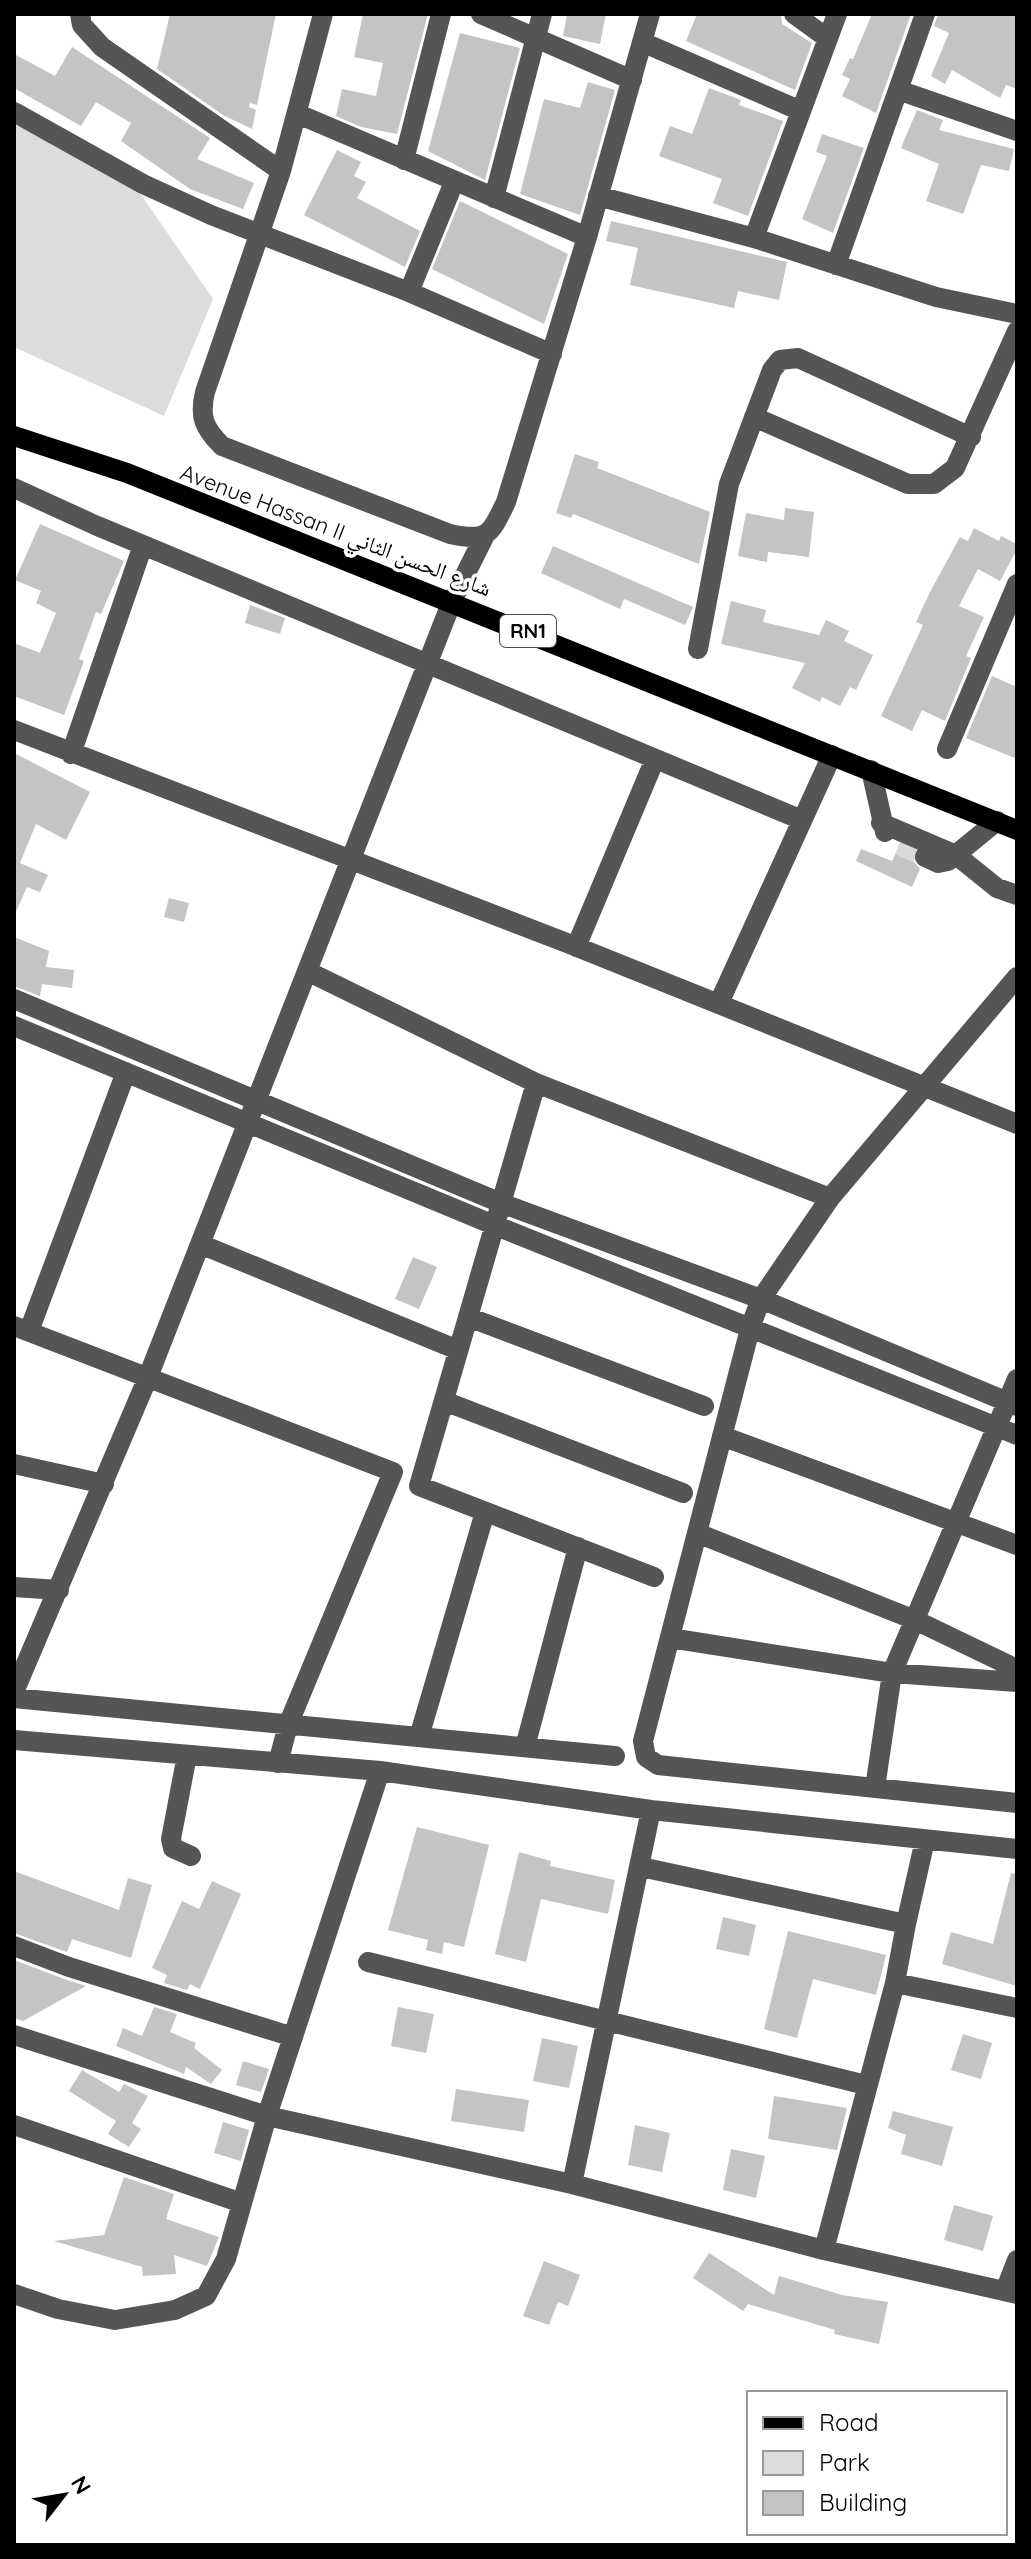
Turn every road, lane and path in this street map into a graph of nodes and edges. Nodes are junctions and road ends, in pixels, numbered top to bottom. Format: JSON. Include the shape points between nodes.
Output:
{"nodes":[{"id":1,"x":80,"y":14,"type":"edge"},
{"id":2,"x":323,"y":14,"type":"edge"},
{"id":3,"x":441,"y":14,"type":"edge"},
{"id":4,"x":481,"y":14,"type":"edge"},
{"id":5,"x":542,"y":14,"type":"edge"},
{"id":6,"x":650,"y":14,"type":"edge"},
{"id":7,"x":794,"y":14,"type":"edge"},
{"id":8,"x":837,"y":14,"type":"edge"},
{"id":9,"x":925,"y":14,"type":"edge"},
{"id":10,"x":536,"y":37,"type":"junction"},
{"id":11,"x":827,"y":38,"type":"junction"},
{"id":12,"x":642,"y":42,"type":"junction"},
{"id":13,"x":632,"y":80,"type":"junction"},
{"id":14,"x":898,"y":90,"type":"junction"},
{"id":15,"x":801,"y":111,"type":"junction"},
{"id":16,"x":14,"y":112,"type":"edge"},
{"id":17,"x":298,"y":114,"type":"junction"},
{"id":18,"x":1017,"y":131,"type":"edge"},
{"id":19,"x":404,"y":160,"type":"junction"},
{"id":20,"x":281,"y":171,"type":"junction"},
{"id":21,"x":454,"y":182,"type":"junction"},
{"id":22,"x":598,"y":196,"type":"junction"},
{"id":23,"x":494,"y":198,"type":"junction"},
{"id":24,"x":261,"y":235,"type":"junction"},
{"id":25,"x":587,"y":237,"type":"junction"},
{"id":26,"x":754,"y":238,"type":"junction"},
{"id":27,"x":836,"y":265,"type":"junction"},
{"id":28,"x":409,"y":292,"type":"junction"},
{"id":29,"x":1017,"y":314,"type":"edge"},
{"id":30,"x":1017,"y":331,"type":"edge"},
{"id":31,"x":552,"y":354,"type":"junction"},
{"id":32,"x":754,"y":417,"type":"junction"},
{"id":33,"x":14,"y":430,"type":"edge"},
{"id":34,"x":14,"y":436,"type":"edge"},
{"id":35,"x":971,"y":437,"type":"junction"},
{"id":36,"x":36,"y":442,"type":"junction"},
{"id":37,"x":14,"y":488,"type":"edge"},
{"id":38,"x":484,"y":537,"type":"junction"},
{"id":39,"x":143,"y":545,"type":"junction"},
{"id":40,"x":1017,"y":584,"type":"edge"},
{"id":41,"x":452,"y":601,"type":"junction"},
{"id":42,"x":698,"y":649,"type":"dead end"},
{"id":43,"x":427,"y":664,"type":"junction"},
{"id":44,"x":14,"y":730,"type":"edge"},
{"id":45,"x":947,"y":749,"type":"dead end"},
{"id":46,"x":71,"y":754,"type":"junction"},
{"id":47,"x":832,"y":755,"type":"junction"},
{"id":48,"x":655,"y":759,"type":"junction"},
{"id":49,"x":871,"y":770,"type":"junction"},
{"id":50,"x":802,"y":820,"type":"junction"},
{"id":51,"x":997,"y":821,"type":"junction"},
{"id":52,"x":881,"y":823,"type":"junction"},
{"id":53,"x":1017,"y":830,"type":"edge"},
{"id":54,"x":899,"y":845,"type":"tunnel mouth"},
{"id":55,"x":956,"y":855,"type":"junction"},
{"id":56,"x":925,"y":857,"type":"tunnel mouth"},
{"id":57,"x":350,"y":861,"type":"junction"},
{"id":58,"x":1017,"y":895,"type":"edge"},
{"id":59,"x":576,"y":947,"type":"junction"},
{"id":60,"x":307,"y":971,"type":"junction"},
{"id":61,"x":1017,"y":977,"type":"edge"},
{"id":62,"x":14,"y":999,"type":"edge"},
{"id":63,"x":719,"y":1003,"type":"junction"},
{"id":64,"x":14,"y":1026,"type":"edge"},
{"id":65,"x":126,"y":1072,"type":"junction"},
{"id":66,"x":536,"y":1083,"type":"junction"},
{"id":67,"x":921,"y":1087,"type":"junction"},
{"id":68,"x":256,"y":1100,"type":"junction"},
{"id":69,"x":248,"y":1123,"type":"junction"},
{"id":70,"x":1017,"y":1124,"type":"edge"},
{"id":71,"x":830,"y":1198,"type":"junction"},
{"id":72,"x":501,"y":1203,"type":"junction"},
{"id":73,"x":494,"y":1225,"type":"junction"},
{"id":74,"x":200,"y":1244,"type":"junction"},
{"id":75,"x":761,"y":1299,"type":"junction"},
{"id":76,"x":468,"y":1317,"type":"junction"},
{"id":77,"x":751,"y":1325,"type":"junction"},
{"id":78,"x":21,"y":1328,"type":"edge"},
{"id":79,"x":458,"y":1350,"type":"junction"},
{"id":80,"x":148,"y":1377,"type":"junction"},
{"id":81,"x":1017,"y":1379,"type":"edge"},
{"id":82,"x":444,"y":1401,"type":"junction"},
{"id":83,"x":1012,"y":1404,"type":"edge"},
{"id":84,"x":704,"y":1406,"type":"dead end"},
{"id":85,"x":1007,"y":1431,"type":"edge"},
{"id":86,"x":722,"y":1436,"type":"junction"},
{"id":87,"x":14,"y":1464,"type":"edge"},
{"id":88,"x":104,"y":1484,"type":"junction"},
{"id":89,"x":683,"y":1493,"type":"dead end"},
{"id":90,"x":485,"y":1512,"type":"junction"},
{"id":91,"x":957,"y":1521,"type":"junction"},
{"id":92,"x":697,"y":1533,"type":"junction"},
{"id":93,"x":1017,"y":1545,"type":"edge"},
{"id":94,"x":578,"y":1547,"type":"junction"},
{"id":95,"x":654,"y":1577,"type":"dead end"},
{"id":96,"x":14,"y":1587,"type":"edge"},
{"id":97,"x":59,"y":1590,"type":"junction"},
{"id":98,"x":915,"y":1620,"type":"junction"},
{"id":99,"x":670,"y":1638,"type":"junction"},
{"id":100,"x":1017,"y":1669,"type":"edge"},
{"id":101,"x":892,"y":1673,"type":"junction"},
{"id":102,"x":1017,"y":1682,"type":"edge"},
{"id":103,"x":14,"y":1692,"type":"edge"},
{"id":104,"x":14,"y":1698,"type":"edge"},
{"id":105,"x":288,"y":1725,"type":"junction"},
{"id":106,"x":419,"y":1737,"type":"junction"},
{"id":107,"x":14,"y":1740,"type":"edge"},
{"id":108,"x":525,"y":1747,"type":"junction"},
{"id":109,"x":187,"y":1755,"type":"junction"},
{"id":110,"x":615,"y":1756,"type":"dead end"},
{"id":111,"x":278,"y":1763,"type":"junction"},
{"id":112,"x":380,"y":1771,"type":"junction"},
{"id":113,"x":875,"y":1788,"type":"junction"},
{"id":114,"x":1017,"y":1803,"type":"edge"},
{"id":115,"x":651,"y":1810,"type":"junction"},
{"id":116,"x":925,"y":1840,"type":"junction"},
{"id":117,"x":1017,"y":1849,"type":"edge"},
{"id":118,"x":191,"y":1856,"type":"dead end"},
{"id":119,"x":641,"y":1867,"type":"junction"},
{"id":120,"x":906,"y":1924,"type":"junction"},
{"id":121,"x":14,"y":1946,"type":"edge"},
{"id":122,"x":368,"y":1962,"type":"dead end"},
{"id":123,"x":895,"y":1983,"type":"junction"},
{"id":124,"x":1017,"y":2008,"type":"edge"},
{"id":125,"x":606,"y":2021,"type":"junction"},
{"id":126,"x":14,"y":2035,"type":"edge"},
{"id":127,"x":293,"y":2037,"type":"junction"},
{"id":128,"x":866,"y":2085,"type":"junction"},
{"id":129,"x":267,"y":2116,"type":"junction"},
{"id":130,"x":14,"y":2125,"type":"edge"},
{"id":131,"x":572,"y":2184,"type":"junction"},
{"id":132,"x":242,"y":2203,"type":"junction"},
{"id":133,"x":824,"y":2250,"type":"junction"},
{"id":134,"x":1017,"y":2260,"type":"edge"},
{"id":135,"x":1011,"y":2292,"type":"edge"},
{"id":136,"x":14,"y":2294,"type":"edge"}],
"edges":[{"from":1,"to":20,"type":"street","via":[[82,25],[102,47]]},
{"from":2,"to":17,"type":"street"},
{"from":3,"to":19,"type":"street"},
{"from":4,"to":10,"type":"street"},
{"from":5,"to":10,"type":"street"},
{"from":6,"to":12,"type":"street"},
{"from":7,"to":11,"type":"street"},
{"from":8,"to":11,"type":"street"},
{"from":9,"to":14,"type":"street"},
{"from":10,"to":13,"type":"street"},
{"from":10,"to":23,"type":"street"},
{"from":11,"to":15,"type":"street"},
{"from":12,"to":13,"type":"street"},
{"from":12,"to":15,"type":"street"},
{"from":13,"to":22,"type":"street"},
{"from":14,"to":18,"type":"street"},
{"from":14,"to":27,"type":"street"},
{"from":15,"to":26,"type":"street"},
{"from":16,"to":24,"type":"street","via":[[143,184]]},
{"from":17,"to":19,"type":"street"},
{"from":17,"to":20,"type":"street"},
{"from":19,"to":21,"type":"street"},
{"from":20,"to":24,"type":"street"},
{"from":21,"to":23,"type":"street"},
{"from":21,"to":28,"type":"street"},
{"from":22,"to":25,"type":"street"},
{"from":22,"to":26,"type":"street"},
{"from":23,"to":25,"type":"street"},
{"from":24,"to":28,"type":"street"},
{"from":24,"to":38,"type":"street","via":[[201,408],[211,435],[222,446],[438,530]]},
{"from":25,"to":31,"type":"street"},
{"from":26,"to":27,"type":"street"},
{"from":27,"to":29,"type":"street","via":[[936,297]]},
{"from":28,"to":31,"type":"street"},
{"from":30,"to":35,"type":"street"},
{"from":31,"to":38,"type":"street","via":[[506,502]]},
{"from":32,"to":35,"type":"street","via":[[919,486],[948,477]]},
{"from":32,"to":35,"type":"street","via":[[776,364],[793,357]]},
{"from":32,"to":42,"type":"street","via":[[729,484]]},
{"from":33,"to":36,"type":"main road","name":"Avenue Hassan II شارع الحسن الثاني","number":"RN1"},
{"from":34,"to":36,"type":"main road","name":"Avenue Hassan II شارع الحسن الثاني","number":"RN1"},
{"from":36,"to":41,"type":"main road","name":"Avenue Hassan II شارع الحسن الثاني","number":"RN1"},
{"from":37,"to":39,"type":"street"},
{"from":38,"to":41,"type":"street"},
{"from":39,"to":43,"type":"street"},
{"from":39,"to":46,"type":"street"},
{"from":40,"to":45,"type":"street"},
{"from":41,"to":43,"type":"street"},
{"from":41,"to":47,"type":"main road","name":"Avenue Hassan II شارع الحسن الثاني","number":"RN1"},
{"from":43,"to":48,"type":"street"},
{"from":43,"to":57,"type":"street"},
{"from":44,"to":46,"type":"street"},
{"from":46,"to":57,"type":"street"},
{"from":47,"to":49,"type":"main road","name":"Avenue Hassan II شارع الحسن الثاني","number":"RN1"},
{"from":47,"to":50,"type":"street"},
{"from":48,"to":50,"type":"street"},
{"from":48,"to":59,"type":"street"},
{"from":49,"to":51,"type":"main road","name":"Avenue Hassan II شارع الحسن الثاني","number":"RN1"},
{"from":49,"to":52,"type":"street"},
{"from":50,"to":63,"type":"street"},
{"from":51,"to":53,"type":"main road","name":"Avenue Hassan II شارع الحسن الثاني","number":"RN1"},
{"from":51,"to":55,"type":"street"},
{"from":52,"to":54,"type":"street"},
{"from":52,"to":55,"type":"street"},
{"from":55,"to":56,"type":"street","via":[[943,863]]},
{"from":55,"to":58,"type":"street","via":[[997,888]]},
{"from":57,"to":59,"type":"street"},
{"from":57,"to":60,"type":"street"},
{"from":59,"to":63,"type":"street"},
{"from":60,"to":66,"type":"street"},
{"from":60,"to":68,"type":"street"},
{"from":61,"to":67,"type":"street"},
{"from":62,"to":68,"type":"street"},
{"from":63,"to":67,"type":"street"},
{"from":64,"to":65,"type":"street"},
{"from":65,"to":69,"type":"street"},
{"from":65,"to":78,"type":"street"},
{"from":66,"to":71,"type":"street"},
{"from":66,"to":72,"type":"street"},
{"from":67,"to":70,"type":"street"},
{"from":67,"to":71,"type":"street"},
{"from":68,"to":69,"type":"street"},
{"from":68,"to":72,"type":"street"},
{"from":69,"to":73,"type":"street"},
{"from":69,"to":74,"type":"street"},
{"from":71,"to":75,"type":"street"},
{"from":72,"to":73,"type":"street"},
{"from":72,"to":75,"type":"street"},
{"from":73,"to":76,"type":"street"},
{"from":73,"to":77,"type":"street"},
{"from":74,"to":79,"type":"street"},
{"from":74,"to":80,"type":"street"},
{"from":75,"to":77,"type":"street"},
{"from":75,"to":83,"type":"street"},
{"from":76,"to":79,"type":"street"},
{"from":76,"to":84,"type":"street"},
{"from":77,"to":85,"type":"street"},
{"from":77,"to":86,"type":"street"},
{"from":78,"to":80,"type":"street"},
{"from":79,"to":82,"type":"street"},
{"from":80,"to":88,"type":"street"},
{"from":80,"to":105,"type":"street","via":[[393,1472]]},
{"from":81,"to":83,"type":"street"},
{"from":82,"to":89,"type":"street"},
{"from":82,"to":90,"type":"street","via":[[419,1486]]},
{"from":83,"to":85,"type":"street"},
{"from":85,"to":91,"type":"street"},
{"from":86,"to":91,"type":"street"},
{"from":86,"to":92,"type":"street"},
{"from":87,"to":88,"type":"street"},
{"from":88,"to":97,"type":"street"},
{"from":90,"to":94,"type":"street"},
{"from":90,"to":106,"type":"street"},
{"from":91,"to":93,"type":"street"},
{"from":91,"to":98,"type":"street"},
{"from":92,"to":98,"type":"street"},
{"from":92,"to":99,"type":"street"},
{"from":94,"to":95,"type":"street"},
{"from":94,"to":108,"type":"street"},
{"from":96,"to":97,"type":"street"},
{"from":97,"to":103,"type":"street"},
{"from":98,"to":100,"type":"street"},
{"from":98,"to":101,"type":"street"},
{"from":99,"to":101,"type":"street"},
{"from":99,"to":113,"type":"street","via":[[643,1741],[646,1757],[658,1765]]},
{"from":101,"to":102,"type":"street"},
{"from":101,"to":113,"type":"street"},
{"from":104,"to":105,"type":"street"},
{"from":105,"to":106,"type":"street"},
{"from":105,"to":111,"type":"street"},
{"from":106,"to":108,"type":"street"},
{"from":107,"to":109,"type":"street"},
{"from":108,"to":110,"type":"street"},
{"from":109,"to":111,"type":"street"},
{"from":109,"to":118,"type":"street","via":[[171,1839],[173,1848]]},
{"from":111,"to":112,"type":"street"},
{"from":112,"to":115,"type":"street"},
{"from":112,"to":127,"type":"street"},
{"from":113,"to":114,"type":"street"},
{"from":115,"to":116,"type":"street"},
{"from":115,"to":119,"type":"street"},
{"from":116,"to":117,"type":"street"},
{"from":116,"to":120,"type":"street"},
{"from":119,"to":120,"type":"street"},
{"from":119,"to":125,"type":"street"},
{"from":120,"to":123,"type":"street"},
{"from":121,"to":127,"type":"street"},
{"from":122,"to":125,"type":"street"},
{"from":123,"to":124,"type":"street"},
{"from":123,"to":128,"type":"street"},
{"from":125,"to":128,"type":"street"},
{"from":125,"to":131,"type":"street"},
{"from":126,"to":129,"type":"street"},
{"from":127,"to":129,"type":"street"},
{"from":128,"to":133,"type":"street"},
{"from":129,"to":131,"type":"street"},
{"from":129,"to":132,"type":"street"},
{"from":130,"to":132,"type":"street"},
{"from":131,"to":133,"type":"street"},
{"from":132,"to":136,"type":"street","via":[[226,2259],[206,2296],[175,2310],[115,2320]]},
{"from":133,"to":135,"type":"street"},
{"from":134,"to":135,"type":"street"}]}
